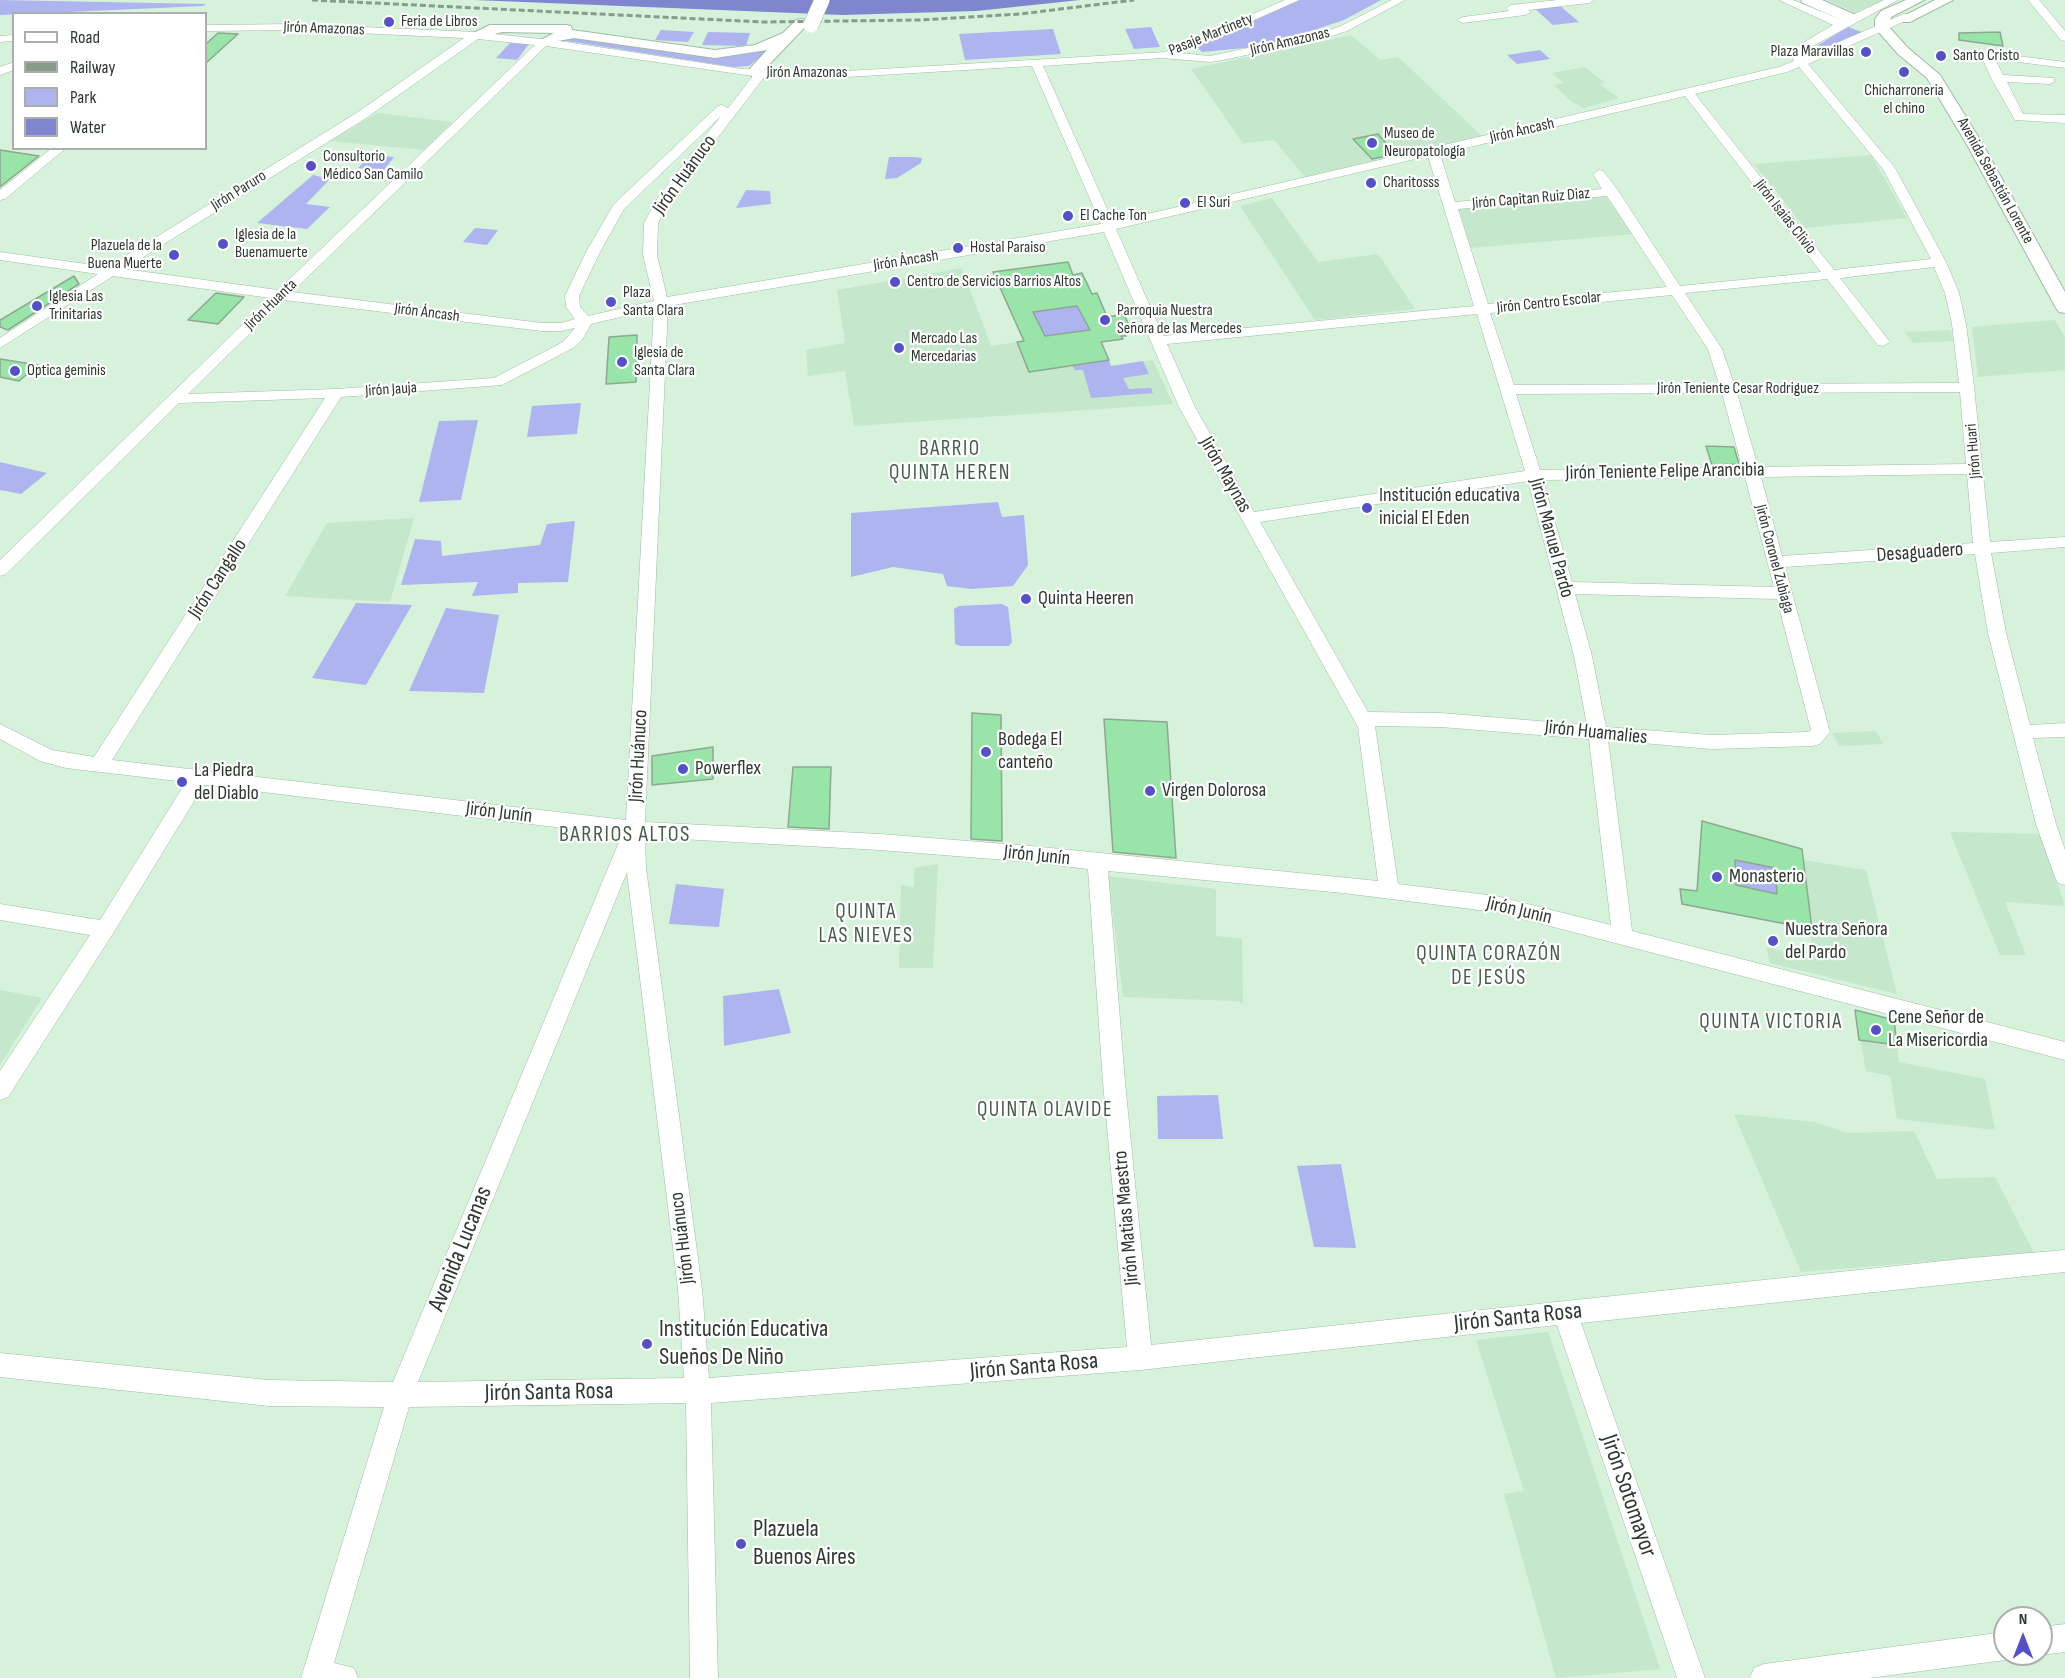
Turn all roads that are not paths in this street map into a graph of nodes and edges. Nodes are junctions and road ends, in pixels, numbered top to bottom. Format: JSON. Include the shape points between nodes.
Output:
{"nodes":[{"id":1,"x":811,"y":0,"type":"edge"},
{"id":2,"x":822,"y":0,"type":"edge"},
{"id":3,"x":1294,"y":0,"type":"edge"},
{"id":4,"x":1400,"y":0,"type":"edge"},
{"id":5,"x":1588,"y":0,"type":"edge"},
{"id":6,"x":1784,"y":0,"type":"edge"},
{"id":7,"x":1809,"y":0,"type":"edge"},
{"id":8,"x":1816,"y":0,"type":"edge"},
{"id":9,"x":1893,"y":0,"type":"edge"},
{"id":10,"x":1917,"y":0,"type":"edge"},
{"id":11,"x":1946,"y":0,"type":"edge"},
{"id":12,"x":2033,"y":0,"type":"edge"},
{"id":13,"x":1510,"y":7,"type":"edge"},
{"id":14,"x":1531,"y":11,"type":"dead end"},
{"id":15,"x":1908,"y":16,"type":"junction"},
{"id":16,"x":1462,"y":20,"type":"dead end"},
{"id":17,"x":1850,"y":20,"type":"junction"},
{"id":18,"x":806,"y":24,"type":"junction"},
{"id":19,"x":1882,"y":28,"type":"junction"},
{"id":20,"x":208,"y":30,"type":"edge"},
{"id":21,"x":476,"y":35,"type":"junction"},
{"id":22,"x":601,"y":36,"type":"junction"},
{"id":23,"x":789,"y":36,"type":"junction"},
{"id":24,"x":2065,"y":38,"type":"edge"},
{"id":25,"x":544,"y":42,"type":"junction"},
{"id":26,"x":1162,"y":56,"type":"junction"},
{"id":27,"x":1916,"y":61,"type":"junction"},
{"id":28,"x":1036,"y":62,"type":"junction"},
{"id":29,"x":1801,"y":63,"type":"junction"},
{"id":30,"x":2065,"y":65,"type":"edge"},
{"id":31,"x":757,"y":73,"type":"junction"},
{"id":32,"x":1998,"y":78,"type":"junction"},
{"id":33,"x":2050,"y":80,"type":"dead end"},
{"id":34,"x":1687,"y":91,"type":"junction"},
{"id":35,"x":2065,"y":119,"type":"edge"},
{"id":36,"x":58,"y":150,"type":"edge"},
{"id":37,"x":1433,"y":151,"type":"junction"},
{"id":38,"x":1599,"y":174,"type":"dead end"},
{"id":39,"x":1612,"y":192,"type":"junction"},
{"id":40,"x":0,"y":196,"type":"edge"},
{"id":41,"x":1450,"y":206,"type":"junction"},
{"id":42,"x":1109,"y":227,"type":"junction"},
{"id":43,"x":0,"y":256,"type":"edge"},
{"id":44,"x":1939,"y":262,"type":"junction"},
{"id":45,"x":111,"y":271,"type":"junction"},
{"id":46,"x":1830,"y":275,"type":"junction"},
{"id":47,"x":1677,"y":289,"type":"junction"},
{"id":48,"x":281,"y":295,"type":"junction"},
{"id":49,"x":661,"y":302,"type":"junction"},
{"id":50,"x":2065,"y":308,"type":"edge"},
{"id":51,"x":1482,"y":310,"type":"junction"},
{"id":52,"x":585,"y":322,"type":"junction"},
{"id":53,"x":1158,"y":341,"type":"junction"},
{"id":54,"x":1883,"y":342,"type":"dead end"},
{"id":55,"x":0,"y":344,"type":"edge"},
{"id":56,"x":1967,"y":387,"type":"junction"},
{"id":57,"x":1729,"y":389,"type":"junction"},
{"id":58,"x":1508,"y":390,"type":"junction"},
{"id":59,"x":336,"y":393,"type":"junction"},
{"id":60,"x":175,"y":399,"type":"junction"},
{"id":61,"x":1976,"y":469,"type":"junction"},
{"id":62,"x":1751,"y":471,"type":"junction"},
{"id":63,"x":1534,"y":475,"type":"junction"},
{"id":64,"x":1249,"y":518,"type":"junction"},
{"id":65,"x":2065,"y":542,"type":"edge"},
{"id":66,"x":1982,"y":549,"type":"junction"},
{"id":67,"x":1774,"y":562,"type":"junction"},
{"id":68,"x":0,"y":570,"type":"edge"},
{"id":69,"x":1565,"y":588,"type":"junction"},
{"id":70,"x":1782,"y":593,"type":"junction"},
{"id":71,"x":1364,"y":719,"type":"junction"},
{"id":72,"x":1821,"y":728,"type":"joint"},
{"id":73,"x":2065,"y":730,"type":"edge"},
{"id":74,"x":0,"y":731,"type":"edge"},
{"id":75,"x":2023,"y":732,"type":"junction"},
{"id":76,"x":1598,"y":734,"type":"junction"},
{"id":77,"x":99,"y":765,"type":"junction"},
{"id":78,"x":200,"y":776,"type":"junction"},
{"id":79,"x":634,"y":829,"type":"junction"},
{"id":80,"x":1097,"y":863,"type":"junction"},
{"id":81,"x":2065,"y":877,"type":"edge"},
{"id":82,"x":1389,"y":890,"type":"junction"},
{"id":83,"x":0,"y":912,"type":"edge"},
{"id":84,"x":105,"y":930,"type":"junction"},
{"id":85,"x":1622,"y":936,"type":"junction"},
{"id":86,"x":2065,"y":1051,"type":"edge"},
{"id":87,"x":0,"y":1090,"type":"edge"},
{"id":88,"x":2065,"y":1261,"type":"edge"},
{"id":89,"x":1565,"y":1313,"type":"junction"},
{"id":90,"x":1140,"y":1358,"type":"junction"},
{"id":91,"x":0,"y":1365,"type":"edge"},
{"id":92,"x":698,"y":1391,"type":"junction"},
{"id":93,"x":400,"y":1395,"type":"junction"},
{"id":94,"x":1993,"y":1648,"type":"edge"},
{"id":95,"x":315,"y":1677,"type":"edge"},
{"id":96,"x":344,"y":1678,"type":"edge"},
{"id":97,"x":704,"y":1678,"type":"edge"},
{"id":98,"x":1691,"y":1678,"type":"edge"},
{"id":99,"x":1764,"y":1678,"type":"edge"}],
"edges":[{"from":1,"to":18,"type":"main road","name":"Jirón Huánuco"},
{"from":2,"to":18,"type":"main road","name":"Jirón Huánuco","bridge":true},
{"from":3,"to":26,"type":"street","name":"Pasaje Martinety"},
{"from":4,"to":26,"type":"street","name":"Jirón Amazonas","via":[[1323,36],[1210,59]]},
{"from":5,"to":13,"type":"street"},
{"from":6,"to":17,"type":"street"},
{"from":7,"to":17,"type":"highway"},
{"from":8,"to":17,"type":"street"},
{"from":9,"to":17,"type":"street"},
{"from":10,"to":19,"type":"main road","name":"Jirón Áncash","via":[[1886,14],[1881,19]]},
{"from":11,"to":15,"type":"main road","name":"Jirón Áncash"},
{"from":12,"to":24,"type":"street"},
{"from":13,"to":14,"type":"street"},
{"from":13,"to":16,"type":"street"},
{"from":15,"to":19,"type":"street","name":"Jirón Áncash"},
{"from":15,"to":27,"type":"main road","name":"Avenida Sebastián Lorente","via":[[1901,25],[1901,33]]},
{"from":17,"to":29,"type":"street","via":[[1800,50],[1797,54]]},
{"from":18,"to":23,"type":"main road","name":"Jirón Huánuco"},
{"from":18,"to":31,"type":"main road","name":"Jirón Huánuco"},
{"from":19,"to":27,"type":"main road","name":"Avenida Sebastián Lorente"},
{"from":19,"to":29,"type":"street","name":"Jirón Áncash"},
{"from":20,"to":21,"type":"street","name":"Jirón Amazonas","via":[[295,27]]},
{"from":21,"to":22,"type":"main road","via":[[502,28],[580,30]]},
{"from":21,"to":25,"type":"street","name":"Jirón Amazonas"},
{"from":21,"to":45,"type":"street","name":"Jirón Paruro","via":[[362,115]]},
{"from":22,"to":23,"type":"main road","via":[[715,54],[758,49]]},
{"from":22,"to":25,"type":"main road","via":[[566,34]]},
{"from":23,"to":31,"type":"main road","name":"Jirón Huánuco"},
{"from":25,"to":31,"type":"street","name":"Jirón Amazonas"},
{"from":25,"to":48,"type":"street","name":"Jirón Huanta"},
{"from":26,"to":28,"type":"street","name":"Jirón Amazonas"},
{"from":27,"to":50,"type":"main road","name":"Avenida Sebastián Lorente","via":[[1933,75]]},
{"from":28,"to":31,"type":"street","name":"Jirón Amazonas","via":[[847,74]]},
{"from":28,"to":42,"type":"street","name":"Jirón Maynas"},
{"from":29,"to":34,"type":"street","name":"Jirón Áncash"},
{"from":29,"to":44,"type":"street","name":"Jirón Huari","via":[[1889,168]]},
{"from":30,"to":32,"type":"street","via":[[1987,55]]},
{"from":31,"to":49,"type":"street","name":"Jirón Huánuco","via":[[663,200],[651,223],[650,255]]},
{"from":31,"to":52,"type":"street","name":"Jirón Huánuco","via":[[619,207],[572,296],[573,306]]},
{"from":32,"to":33,"type":"street"},
{"from":32,"to":35,"type":"street","via":[[2019,117]]},
{"from":34,"to":37,"type":"street","name":"Jirón Áncash"},
{"from":34,"to":46,"type":"street","name":"Jirón Isaias Clivio"},
{"from":36,"to":40,"type":"street"},
{"from":37,"to":41,"type":"street","name":"Jirón Manuel Pardo"},
{"from":37,"to":42,"type":"street","name":"Jirón Áncash"},
{"from":38,"to":39,"type":"street","name":"Jirón Coronel Zubiaga"},
{"from":39,"to":41,"type":"street","name":"Jirón Capitan Ruiz Diaz"},
{"from":39,"to":47,"type":"street","name":"Jirón Coronel Zubiaga"},
{"from":41,"to":51,"type":"street","name":"Jirón Manuel Pardo"},
{"from":42,"to":49,"type":"street","name":"Jirón Áncash"},
{"from":42,"to":53,"type":"street","name":"Jirón Maynas"},
{"from":43,"to":45,"type":"street","name":"Jirón Áncash"},
{"from":44,"to":46,"type":"street","name":"Jirón Centro Escolar"},
{"from":44,"to":56,"type":"street","name":"Jirón Huari","via":[[1959,324]]},
{"from":45,"to":48,"type":"street","name":"Jirón Áncash"},
{"from":45,"to":55,"type":"street","name":"Jirón Paruro"},
{"from":46,"to":47,"type":"street","name":"Jirón Centro Escolar"},
{"from":46,"to":54,"type":"street","name":"Jirón Isaias Clivio"},
{"from":47,"to":51,"type":"street","name":"Jirón Centro Escolar"},
{"from":47,"to":57,"type":"street","name":"Jirón Coronel Zubiaga","via":[[1715,349]]},
{"from":48,"to":52,"type":"street","name":"Jirón Áncash","via":[[542,327]]},
{"from":48,"to":60,"type":"street","name":"Jirón Huanta"},
{"from":49,"to":52,"type":"street","name":"Jirón Áncash"},
{"from":49,"to":79,"type":"street","name":"Jirón Huánuco"},
{"from":51,"to":53,"type":"street","name":"Jirón Centro Escolar"},
{"from":51,"to":58,"type":"street","name":"Jirón Manuel Pardo"},
{"from":52,"to":59,"type":"street","name":"Jirón Jauja","via":[[568,345],[499,381]]},
{"from":53,"to":64,"type":"street","name":"Jirón Maynas","via":[[1187,407]]},
{"from":56,"to":57,"type":"street","name":"Jirón Teniente Cesar Rodriguez"},
{"from":56,"to":61,"type":"street","name":"Jirón Huari"},
{"from":57,"to":58,"type":"street","name":"Jirón Teniente Cesar Rodriguez"},
{"from":57,"to":62,"type":"street","name":"Jirón Coronel Zubiaga"},
{"from":58,"to":63,"type":"street","name":"Jirón Manuel Pardo"},
{"from":59,"to":60,"type":"street","name":"Jirón Jauja"},
{"from":59,"to":77,"type":"street","name":"Jirón Cangallo"},
{"from":60,"to":68,"type":"street","name":"Jirón Huanta"},
{"from":61,"to":62,"type":"street","name":"Jirón Teniente Felipe Arancibia"},
{"from":61,"to":66,"type":"street","name":"Jirón Huari"},
{"from":62,"to":63,"type":"street","name":"Jirón Teniente Felipe Arancibia"},
{"from":62,"to":67,"type":"street","name":"Jirón Coronel Zubiaga"},
{"from":63,"to":64,"type":"street","name":"Jirón Teniente Felipe Arancibia"},
{"from":63,"to":69,"type":"street","name":"Jirón Manuel Pardo"},
{"from":64,"to":71,"type":"street","name":"Jirón Maynas"},
{"from":65,"to":66,"type":"street","name":"Desaguadero"},
{"from":66,"to":67,"type":"street","name":"Desaguadero"},
{"from":66,"to":75,"type":"street","name":"Jirón Huari","via":[[1996,633]]},
{"from":67,"to":70,"type":"street","name":"Jirón Coronel Zubiaga"},
{"from":69,"to":70,"type":"street"},
{"from":69,"to":76,"type":"street","name":"Jirón Manuel Pardo"},
{"from":70,"to":72,"type":"street","name":"Jirón Coronel Zubiaga"},
{"from":71,"to":76,"type":"street","name":"Jirón Huamalies","via":[[1441,720]]},
{"from":71,"to":82,"type":"street","name":"Jirón Maynas","via":[[1370,736]]},
{"from":72,"to":76,"type":"street","name":"Jirón Huamalies","via":[[1813,739],[1756,742]]},
{"from":73,"to":75,"type":"street"},
{"from":74,"to":77,"type":"street","name":"Jirón Junín","via":[[47,756]]},
{"from":75,"to":81,"type":"street","name":"Jirón Huari","via":[[2046,824]]},
{"from":76,"to":85,"type":"street","name":"Jirón Manuel Pardo"},
{"from":77,"to":78,"type":"street","name":"Jirón Junín"},
{"from":78,"to":79,"type":"street","name":"Jirón Junín"},
{"from":78,"to":84,"type":"street"},
{"from":79,"to":80,"type":"street","name":"Jirón Junín","via":[[918,845]]},
{"from":79,"to":92,"type":"street","name":"Jirón Huánuco","via":[[689,1279]]},
{"from":79,"to":93,"type":"street","name":"Avenida Lucanas"},
{"from":80,"to":82,"type":"street","name":"Jirón Junín"},
{"from":80,"to":90,"type":"street","name":"Jirón Matias Maestro"},
{"from":82,"to":85,"type":"street","name":"Jirón Junín","via":[[1496,904]]},
{"from":83,"to":84,"type":"street"},
{"from":84,"to":87,"type":"street"},
{"from":85,"to":86,"type":"street","name":"Jirón Junín"},
{"from":88,"to":89,"type":"street","name":"Jirón Santa Rosa"},
{"from":89,"to":90,"type":"street","name":"Jirón Santa Rosa"},
{"from":89,"to":98,"type":"street","name":"Jirón Sotomayor"},
{"from":90,"to":92,"type":"street","name":"Jirón Santa Rosa"},
{"from":91,"to":93,"type":"street","name":"Jirón Santa Rosa","via":[[269,1393]]},
{"from":92,"to":93,"type":"street","name":"Jirón Santa Rosa"},
{"from":92,"to":97,"type":"street","name":"Jirón Huánuco"},
{"from":93,"to":95,"type":"street","name":"Avenida Lucanas"},
{"from":94,"to":99,"type":"street"},
{"from":95,"to":96,"type":"street"}]}
